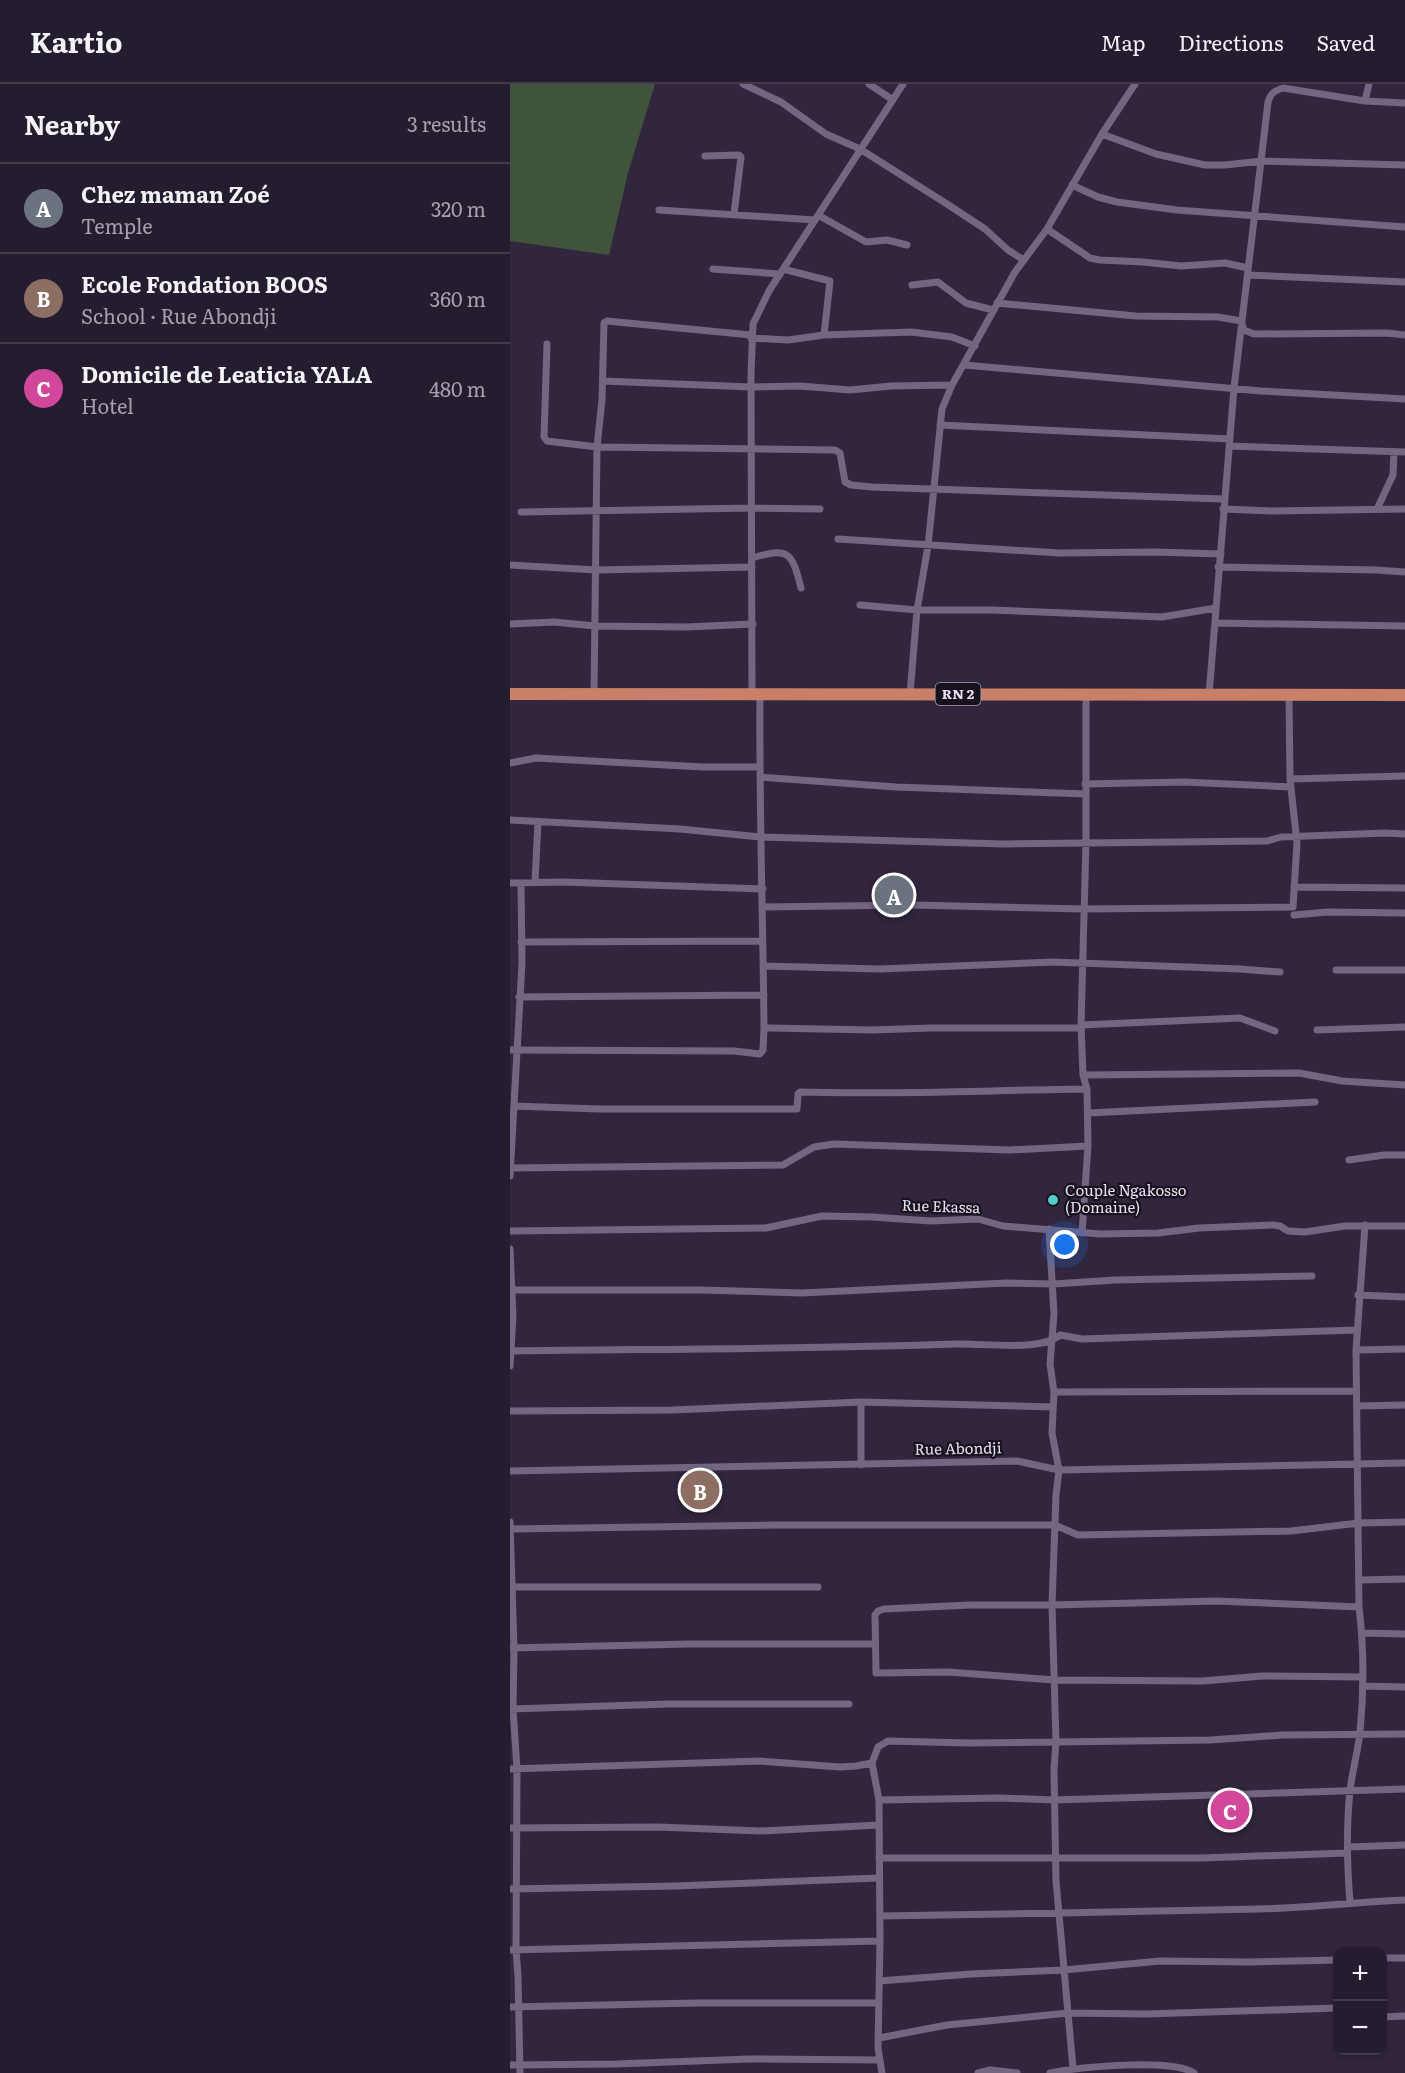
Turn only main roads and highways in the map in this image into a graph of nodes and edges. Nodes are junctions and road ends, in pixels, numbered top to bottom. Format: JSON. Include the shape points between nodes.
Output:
{"nodes":[{"id":1,"x":510,"y":694,"type":"edge"},
{"id":2,"x":1405,"y":695,"type":"edge"}],
"edges":[{"from":1,"to":2,"type":"highway","number":"RN 2"}]}
